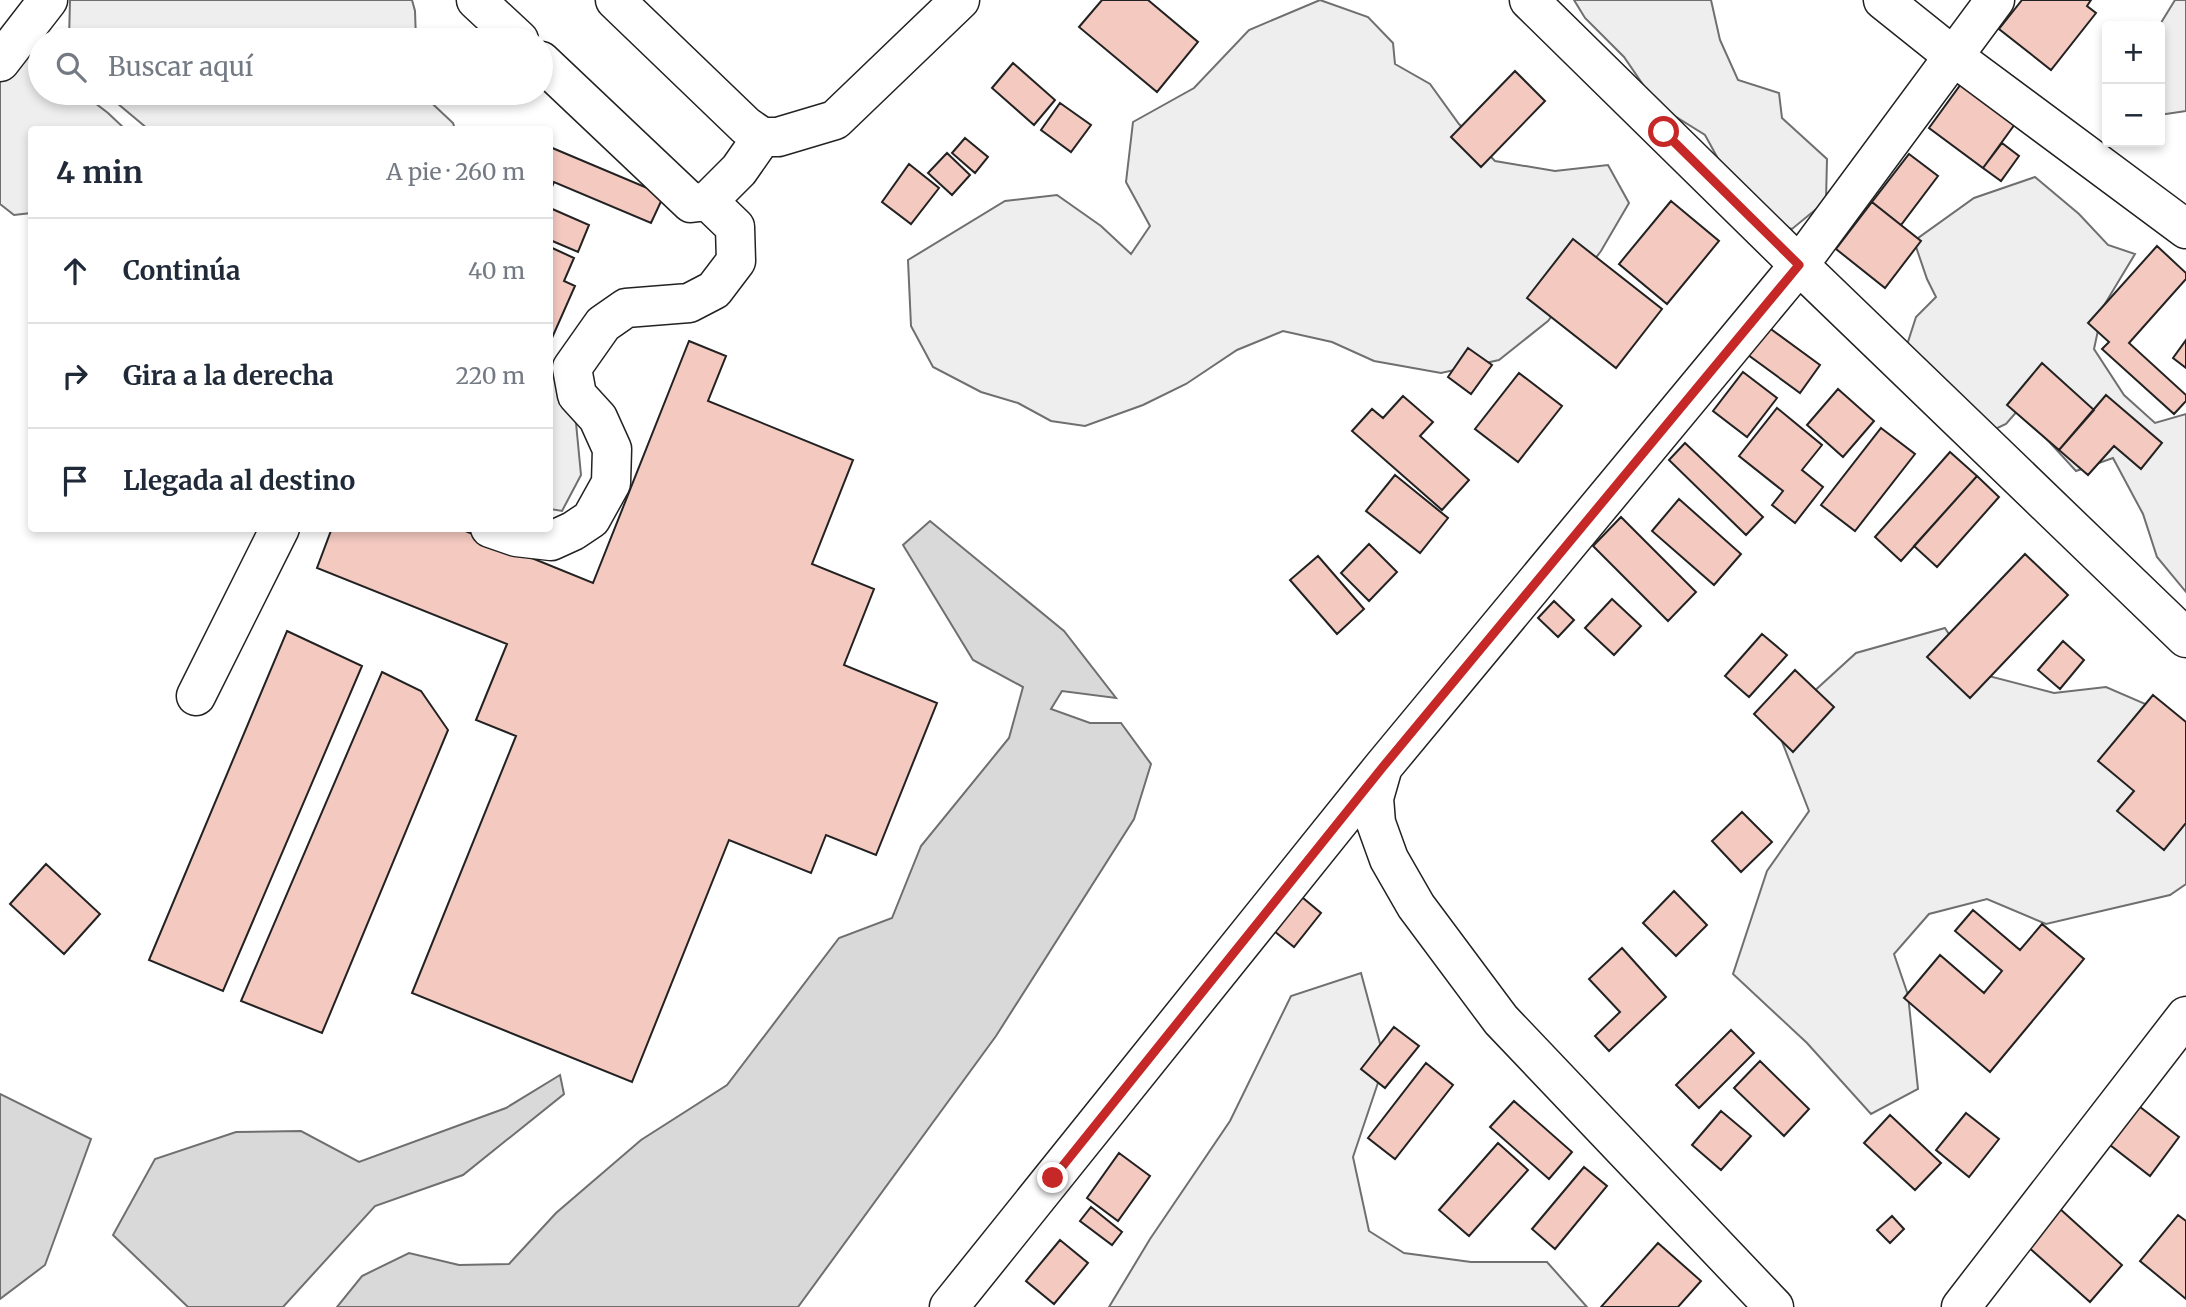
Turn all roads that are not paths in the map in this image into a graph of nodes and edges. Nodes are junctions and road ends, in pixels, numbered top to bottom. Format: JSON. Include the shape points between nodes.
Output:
{"nodes":[{"id":1,"x":48,"y":0,"type":"edge"},
{"id":2,"x":476,"y":0,"type":"edge"},
{"id":3,"x":615,"y":0,"type":"edge"},
{"id":4,"x":960,"y":0,"type":"edge"},
{"id":5,"x":1529,"y":0,"type":"edge"},
{"id":6,"x":1883,"y":0,"type":"edge"},
{"id":7,"x":1995,"y":0,"type":"edge"},
{"id":8,"x":506,"y":28,"type":"edge"},
{"id":9,"x":1953,"y":55,"type":"junction"},
{"id":10,"x":0,"y":62,"type":"edge"},
{"id":11,"x":553,"y":72,"type":"edge"},
{"id":12,"x":762,"y":137,"type":"junction"},
{"id":13,"x":708,"y":201,"type":"junction"},
{"id":14,"x":2186,"y":229,"type":"edge"},
{"id":15,"x":1799,"y":265,"type":"junction"},
{"id":16,"x":277,"y":532,"type":"edge"},
{"id":17,"x":502,"y":532,"type":"edge"},
{"id":18,"x":2186,"y":638,"type":"edge"},
{"id":19,"x":196,"y":696,"type":"dead end"},
{"id":20,"x":1382,"y":768,"type":"junction"},
{"id":21,"x":2186,"y":1016,"type":"edge"},
{"id":22,"x":949,"y":1307,"type":"edge"},
{"id":23,"x":1774,"y":1307,"type":"edge"},
{"id":24,"x":1961,"y":1307,"type":"edge"}],
"edges":[{"from":1,"to":10,"type":"street"},
{"from":2,"to":8,"type":"street"},
{"from":3,"to":12,"type":"street"},
{"from":4,"to":12,"type":"street","via":[[835,120],[778,137]]},
{"from":5,"to":15,"type":"street"},
{"from":6,"to":9,"type":"street"},
{"from":7,"to":9,"type":"street"},
{"from":9,"to":14,"type":"street"},
{"from":9,"to":15,"type":"street"},
{"from":11,"to":13,"type":"street","via":[[691,203]]},
{"from":12,"to":13,"type":"street","via":[[739,170]]},
{"from":13,"to":17,"type":"street","via":[[735,227],[736,261],[714,290],[689,303],[626,308],[603,324],[572,368],[577,395],[598,418],[612,449],[611,482],[591,519],[551,541]]},
{"from":15,"to":18,"type":"street"},
{"from":15,"to":20,"type":"street"},
{"from":16,"to":19,"type":"street"},
{"from":20,"to":22,"type":"street"},
{"from":20,"to":23,"type":"street","via":[[1374,798],[1376,823],[1389,859],[1416,906],[1501,1020]]},
{"from":21,"to":24,"type":"street"}]}
